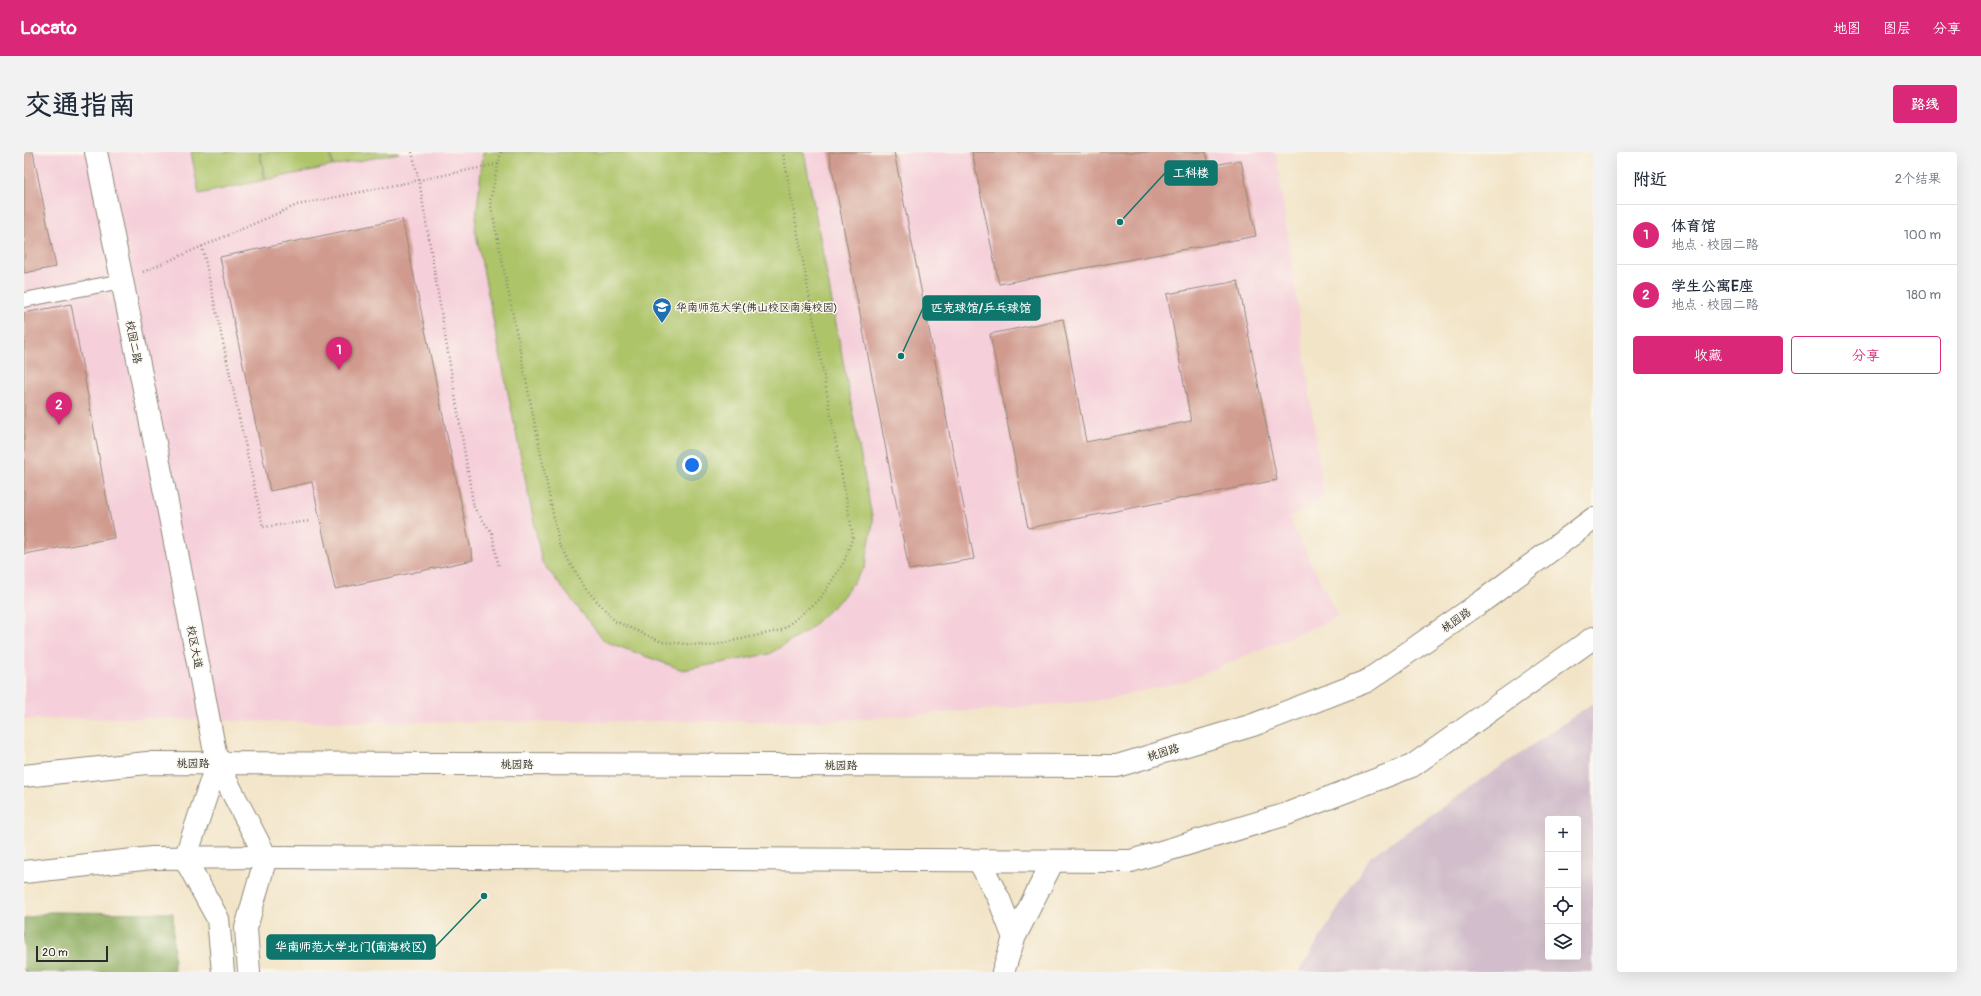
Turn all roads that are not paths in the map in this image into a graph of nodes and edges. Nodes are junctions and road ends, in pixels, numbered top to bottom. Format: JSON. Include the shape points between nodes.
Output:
{"nodes":[{"id":1,"x":96,"y":152,"type":"edge"},
{"id":2,"x":122,"y":280,"type":"junction"},
{"id":3,"x":24,"y":300,"type":"edge"},
{"id":4,"x":1593,"y":519,"type":"edge"},
{"id":5,"x":173,"y":532,"type":"joint"},
{"id":6,"x":1593,"y":638,"type":"edge"},
{"id":7,"x":217,"y":763,"type":"junction"},
{"id":8,"x":24,"y":776,"type":"edge"},
{"id":9,"x":266,"y":857,"type":"junction"},
{"id":10,"x":184,"y":859,"type":"junction"},
{"id":11,"x":979,"y":861,"type":"junction"},
{"id":12,"x":1053,"y":861,"type":"junction"},
{"id":13,"x":24,"y":872,"type":"edge"},
{"id":14,"x":1014,"y":938,"type":"junction"},
{"id":15,"x":223,"y":972,"type":"edge"},
{"id":16,"x":249,"y":972,"type":"edge"},
{"id":17,"x":1003,"y":972,"type":"edge"}],
"edges":[{"from":1,"to":2,"type":"main road","name":"校园二路"},
{"from":2,"to":3,"type":"lane"},
{"from":2,"to":5,"type":"main road","name":"校园二路"},
{"from":4,"to":7,"type":"main road","name":"桃园路","via":[[1484,600],[1367,681],[1253,725],[1117,766]]},
{"from":5,"to":7,"type":"main road","name":"校区大道"},
{"from":6,"to":12,"type":"main road","via":[[1412,766],[1284,815],[1131,861]]},
{"from":7,"to":8,"type":"main road","name":"桃园路","via":[[147,763]]},
{"from":7,"to":9,"type":"main road"},
{"from":7,"to":10,"type":"main road"},
{"from":9,"to":10,"type":"main road"},
{"from":9,"to":11,"type":"main road"},
{"from":9,"to":16,"type":"main road","via":[[246,928]]},
{"from":10,"to":13,"type":"main road","via":[[152,858]]},
{"from":10,"to":15,"type":"main road","via":[[218,919]]},
{"from":11,"to":12,"type":"main road"},
{"from":11,"to":14,"type":"main road","via":[[999,899]]},
{"from":12,"to":14,"type":"main road"},
{"from":14,"to":17,"type":"main road"}]}
